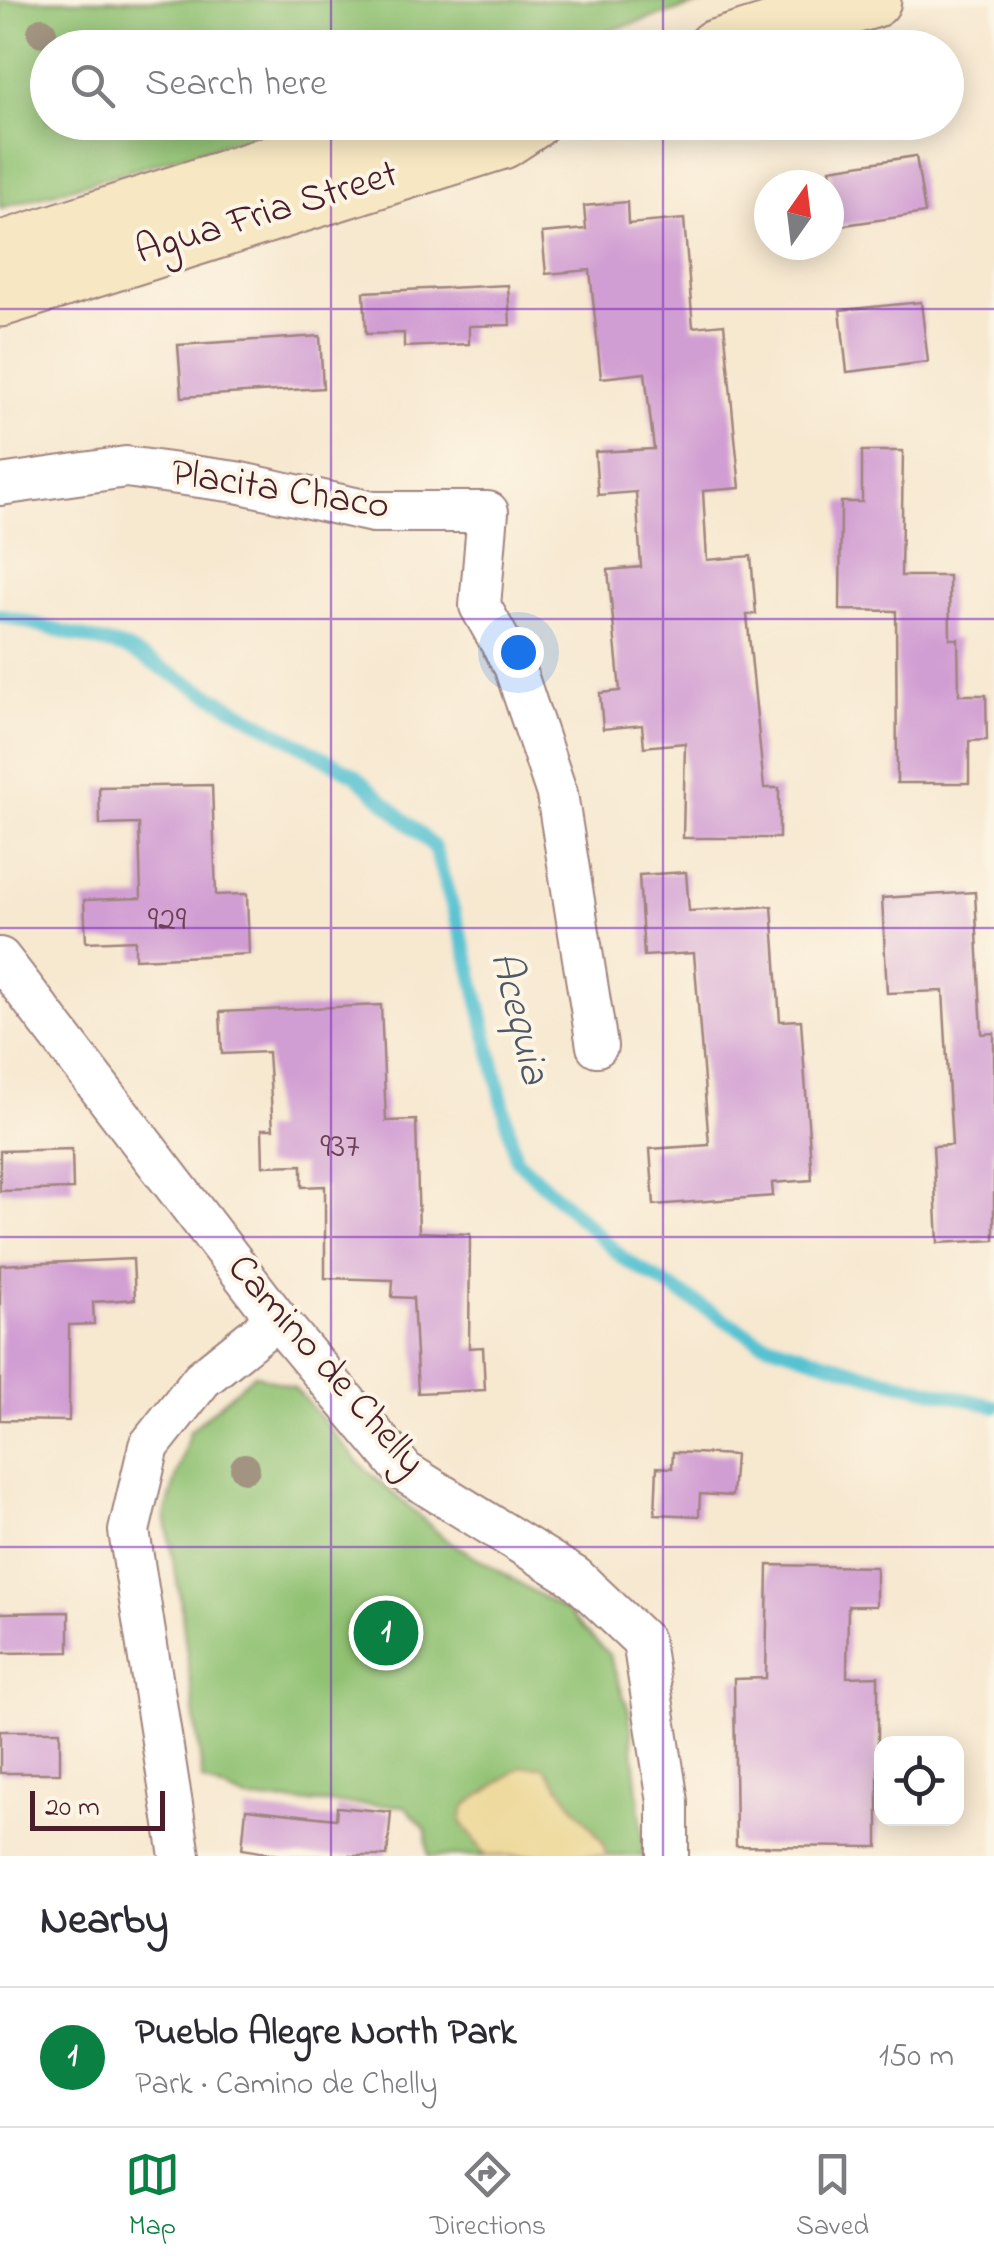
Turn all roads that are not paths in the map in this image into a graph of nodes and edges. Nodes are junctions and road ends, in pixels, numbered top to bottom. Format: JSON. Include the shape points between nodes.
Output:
{"nodes":[{"id":1,"x":873,"y":0,"type":"edge"},
{"id":2,"x":774,"y":30,"type":"edge"},
{"id":3,"x":345,"y":140,"type":"edge"},
{"id":4,"x":504,"y":140,"type":"edge"},
{"id":5,"x":0,"y":250,"type":"edge"},
{"id":6,"x":0,"y":298,"type":"edge"},
{"id":7,"x":0,"y":485,"type":"edge"},
{"id":8,"x":0,"y":958,"type":"edge"},
{"id":9,"x":596,"y":1046,"type":"dead end"},
{"id":10,"x":277,"y":1318,"type":"junction"},
{"id":11,"x":180,"y":1856,"type":"edge"},
{"id":12,"x":668,"y":1856,"type":"edge"}],
"edges":[{"from":1,"to":2,"type":"street"},
{"from":3,"to":5,"type":"street","name":"Agua Fria Street"},
{"from":4,"to":6,"type":"street","name":"Agua Fria Street"},
{"from":7,"to":9,"type":"street","name":"Placita Chaco","via":[[126,467],[374,512],[488,512],[480,606],[514,666],[556,794]]},
{"from":8,"to":10,"type":"street","name":"Camino de Chelly"},
{"from":10,"to":11,"type":"street","via":[[202,1379],[149,1446],[129,1531]]},
{"from":10,"to":12,"type":"street","name":"Camino de Chelly","via":[[405,1472],[575,1577],[643,1641],[668,1802]]}]}
